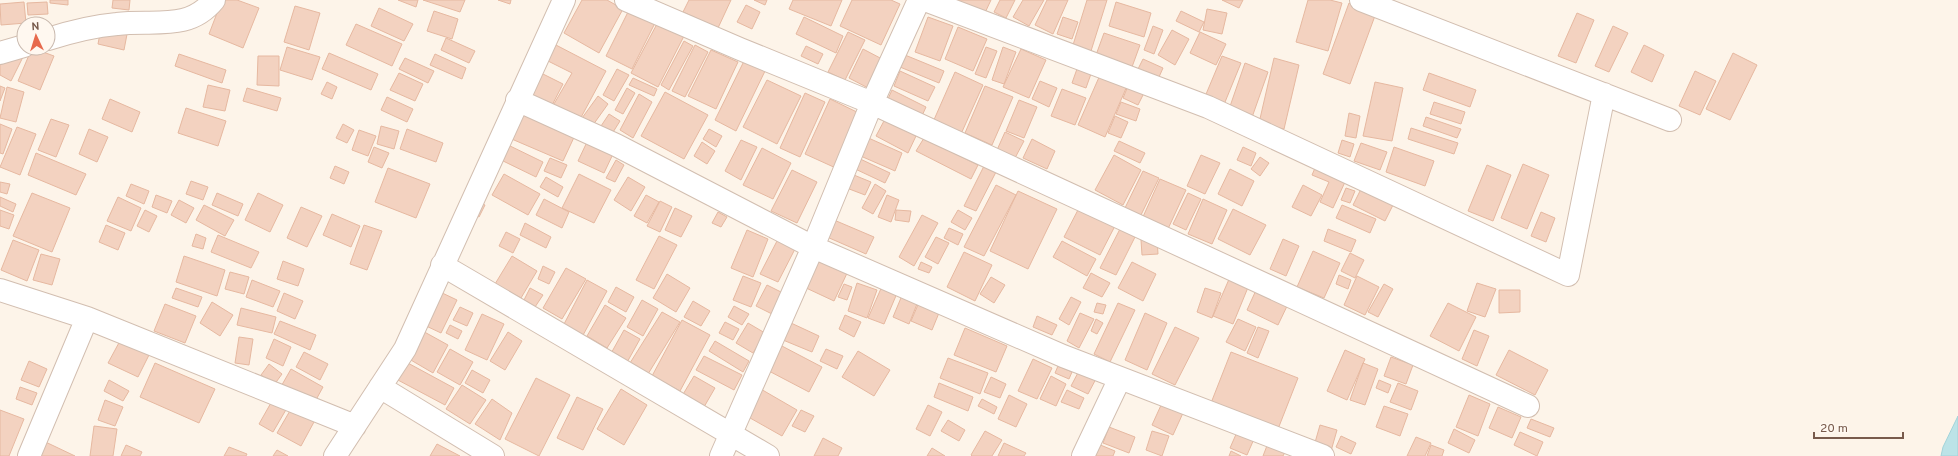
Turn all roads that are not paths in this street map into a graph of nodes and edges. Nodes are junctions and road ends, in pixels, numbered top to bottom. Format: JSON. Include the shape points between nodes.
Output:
{"nodes":[{"id":1,"x":214,"y":0,"type":"edge"},
{"id":2,"x":564,"y":0,"type":"edge"},
{"id":3,"x":626,"y":0,"type":"edge"},
{"id":4,"x":919,"y":0,"type":"edge"},
{"id":5,"x":925,"y":0,"type":"edge"},
{"id":6,"x":1361,"y":0,"type":"edge"},
{"id":7,"x":56,"y":37,"type":"edge"},
{"id":8,"x":16,"y":48,"type":"edge"},
{"id":9,"x":0,"y":53,"type":"edge"},
{"id":10,"x":1604,"y":94,"type":"junction"},
{"id":11,"x":517,"y":100,"type":"junction"},
{"id":12,"x":872,"y":103,"type":"junction"},
{"id":13,"x":1670,"y":120,"type":"dead end"},
{"id":14,"x":813,"y":247,"type":"junction"},
{"id":15,"x":442,"y":266,"type":"junction"},
{"id":16,"x":0,"y":290,"type":"edge"},
{"id":17,"x":87,"y":318,"type":"junction"},
{"id":18,"x":1120,"y":378,"type":"junction"},
{"id":19,"x":380,"y":387,"type":"junction"},
{"id":20,"x":1528,"y":406,"type":"dead end"},
{"id":21,"x":355,"y":426,"type":"junction"},
{"id":22,"x":730,"y":434,"type":"junction"},
{"id":23,"x":29,"y":456,"type":"edge"},
{"id":24,"x":335,"y":456,"type":"edge"},
{"id":25,"x":493,"y":456,"type":"edge"},
{"id":26,"x":721,"y":456,"type":"edge"},
{"id":27,"x":768,"y":456,"type":"edge"},
{"id":28,"x":1083,"y":456,"type":"edge"},
{"id":29,"x":1323,"y":456,"type":"edge"}],
"edges":[{"from":1,"to":7,"type":"street","via":[[205,11],[191,18],[174,22],[117,24]]},
{"from":2,"to":11,"type":"street"},
{"from":3,"to":12,"type":"street","via":[[740,50]]},
{"from":4,"to":12,"type":"street"},
{"from":5,"to":10,"type":"street","via":[[1208,107],[1568,275]]},
{"from":6,"to":10,"type":"street"},
{"from":8,"to":9,"type":"street"},
{"from":10,"to":13,"type":"street"},
{"from":11,"to":14,"type":"street","via":[[616,145]]},
{"from":11,"to":15,"type":"street"},
{"from":12,"to":14,"type":"street"},
{"from":12,"to":20,"type":"street"},
{"from":14,"to":18,"type":"street","via":[[1063,356]]},
{"from":14,"to":22,"type":"street"},
{"from":15,"to":19,"type":"street","via":[[405,349]]},
{"from":15,"to":22,"type":"street"},
{"from":16,"to":17,"type":"street"},
{"from":17,"to":21,"type":"street"},
{"from":17,"to":23,"type":"street"},
{"from":18,"to":28,"type":"street"},
{"from":18,"to":29,"type":"street"},
{"from":19,"to":21,"type":"street"},
{"from":19,"to":25,"type":"street"},
{"from":21,"to":24,"type":"street"},
{"from":22,"to":26,"type":"street"},
{"from":22,"to":27,"type":"street"}]}
